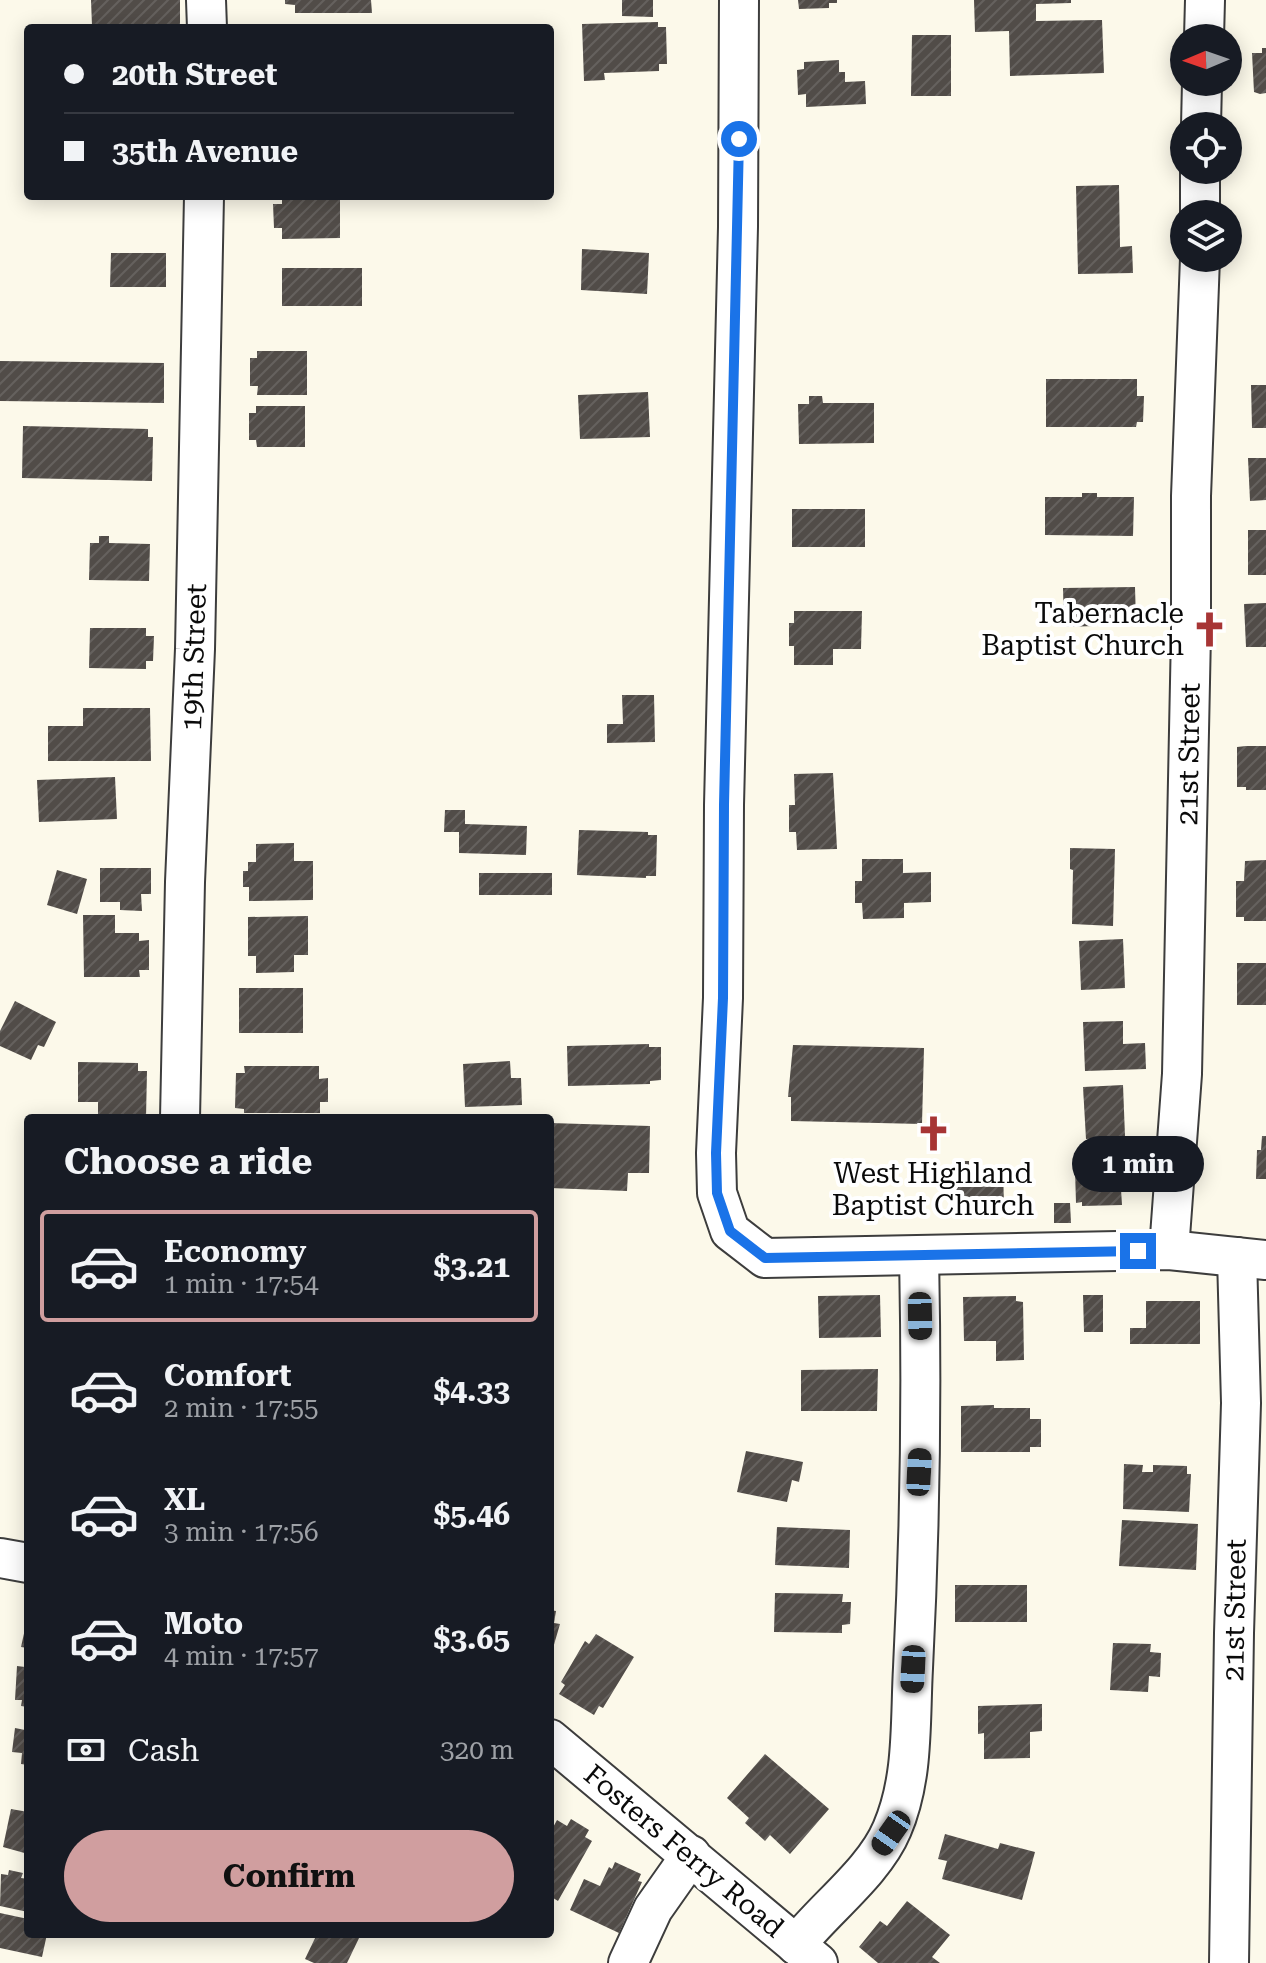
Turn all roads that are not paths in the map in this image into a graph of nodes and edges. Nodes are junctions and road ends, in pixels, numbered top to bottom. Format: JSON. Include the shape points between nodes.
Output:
{"nodes":[{"id":1,"x":206,"y":0,"type":"edge"},
{"id":2,"x":739,"y":0,"type":"edge"},
{"id":3,"x":1205,"y":0,"type":"edge"},
{"id":4,"x":207,"y":24,"type":"edge"},
{"id":5,"x":1204,"y":24,"type":"edge"},
{"id":6,"x":204,"y":200,"type":"edge"},
{"id":7,"x":1199,"y":272,"type":"edge"},
{"id":8,"x":180,"y":1114,"type":"edge"},
{"id":9,"x":1169,"y":1250,"type":"junction"},
{"id":10,"x":919,"y":1257,"type":"junction"},
{"id":11,"x":1252,"y":1258,"type":"edge"},
{"id":12,"x":554,"y":1742,"type":"edge"},
{"id":13,"x":691,"y":1855,"type":"junction"},
{"id":14,"x":807,"y":1954,"type":"edge"},
{"id":15,"x":628,"y":1963,"type":"edge"},
{"id":16,"x":1229,"y":1963,"type":"edge"}],
"edges":[{"from":1,"to":4,"type":"street"},
{"from":2,"to":10,"type":"street","via":[[717,1193],[730,1231],[765,1258]]},
{"from":3,"to":5,"type":"street"},
{"from":6,"to":8,"type":"street","name":"19th Street"},
{"from":7,"to":9,"type":"street","name":"21st Street","via":[[1182,1074]]},
{"from":9,"to":10,"type":"street"},
{"from":9,"to":11,"type":"street"},
{"from":10,"to":14,"type":"street","via":[[917,1566],[905,1797],[891,1833],[869,1865],[818,1917]]},
{"from":11,"to":16,"type":"street","name":"21st Street","via":[[1241,1403]]},
{"from":12,"to":13,"type":"street","name":"Fosters Ferry Road"},
{"from":13,"to":14,"type":"street","name":"Fosters Ferry Road"},
{"from":13,"to":15,"type":"street","via":[[653,1909]]}]}
